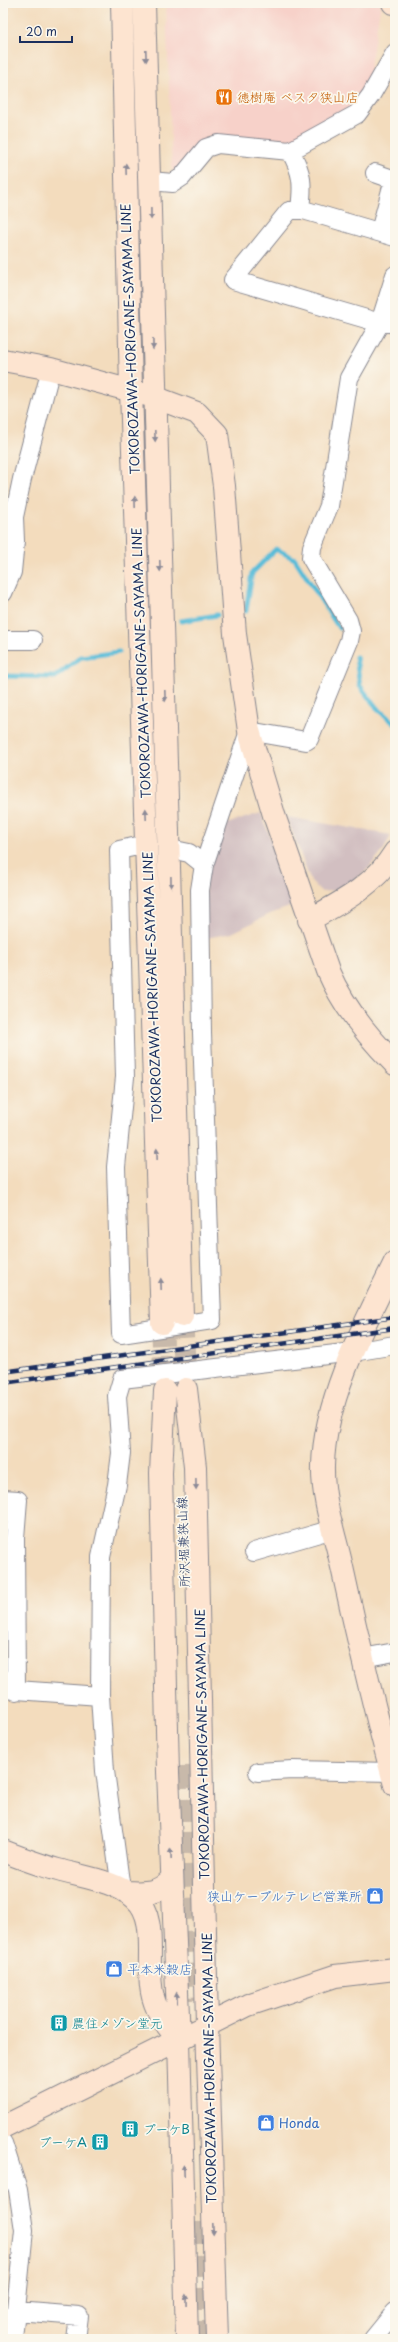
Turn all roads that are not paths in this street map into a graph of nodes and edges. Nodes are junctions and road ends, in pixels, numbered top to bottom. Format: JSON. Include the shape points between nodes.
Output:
{"nodes":[{"id":1,"x":122,"y":3,"type":"edge"},
{"id":2,"x":144,"y":3,"type":"edge"},
{"id":3,"x":395,"y":53,"type":"edge"},
{"id":4,"x":290,"y":152,"type":"junction"},
{"id":5,"x":375,"y":173,"type":"dead end"},
{"id":6,"x":395,"y":179,"type":"edge"},
{"id":7,"x":150,"y":181,"type":"junction"},
{"id":8,"x":300,"y":209,"type":"junction"},
{"id":9,"x":388,"y":234,"type":"edge"},
{"id":10,"x":395,"y":275,"type":"edge"},
{"id":11,"x":388,"y":323,"type":"edge"},
{"id":12,"x":3,"y":360,"type":"edge"},
{"id":13,"x":52,"y":369,"type":"junction"},
{"id":14,"x":132,"y":390,"type":"junction"},
{"id":15,"x":154,"y":397,"type":"junction"},
{"id":16,"x":3,"y":593,"type":"edge"},
{"id":17,"x":3,"y":640,"type":"edge"},
{"id":18,"x":33,"y":640,"type":"dead end"},
{"id":19,"x":250,"y":731,"type":"junction"},
{"id":20,"x":147,"y":844,"type":"junction"},
{"id":21,"x":170,"y":849,"type":"junction"},
{"id":22,"x":395,"y":852,"type":"edge"},
{"id":23,"x":204,"y":865,"type":"junction"},
{"id":24,"x":309,"y":920,"type":"junction"},
{"id":25,"x":395,"y":1064,"type":"edge"},
{"id":26,"x":395,"y":1262,"type":"edge"},
{"id":27,"x":389,"y":1288,"type":"edge"},
{"id":28,"x":182,"y":1316,"type":"tunnel mouth"},
{"id":29,"x":162,"y":1323,"type":"tunnel mouth"},
{"id":30,"x":395,"y":1345,"type":"edge"},
{"id":31,"x":353,"y":1352,"type":"junction"},
{"id":32,"x":186,"y":1389,"type":"joint"},
{"id":33,"x":165,"y":1392,"type":"joint"},
{"id":34,"x":3,"y":1499,"type":"edge"},
{"id":35,"x":333,"y":1528,"type":"junction"},
{"id":36,"x":254,"y":1552,"type":"dead end"},
{"id":37,"x":395,"y":1652,"type":"edge"},
{"id":38,"x":362,"y":1658,"type":"junction"},
{"id":39,"x":10,"y":1690,"type":"edge"},
{"id":40,"x":100,"y":1696,"type":"junction"},
{"id":41,"x":258,"y":1772,"type":"dead end"},
{"id":42,"x":393,"y":1779,"type":"edge"},
{"id":43,"x":3,"y":1851,"type":"edge"},
{"id":44,"x":172,"y":1878,"type":"junction"},
{"id":45,"x":123,"y":1891,"type":"junction"},
{"id":46,"x":395,"y":1968,"type":"edge"},
{"id":47,"x":207,"y":2025,"type":"junction"},
{"id":48,"x":179,"y":2040,"type":"junction"},
{"id":49,"x":3,"y":2127,"type":"edge"},
{"id":50,"x":3,"y":2143,"type":"edge"},
{"id":51,"x":17,"y":2311,"type":"junction"},
{"id":52,"x":395,"y":2312,"type":"edge"},
{"id":53,"x":13,"y":2339,"type":"edge"},
{"id":54,"x":76,"y":2339,"type":"edge"},
{"id":55,"x":187,"y":2339,"type":"edge"},
{"id":56,"x":216,"y":2339,"type":"edge"},
{"id":57,"x":373,"y":2339,"type":"edge"}],
"edges":[{"from":14,"to":1,"type":"main road","name":"TOKOROZAWA-HORIGANE-SAYAMA LINE","one_way":true},
{"from":2,"to":7,"type":"main road","name":"TOKOROZAWA-HORIGANE-SAYAMA LINE","one_way":true},
{"from":3,"to":4,"type":"street","via":[[371,95],[356,114]]},
{"from":4,"to":7,"type":"street","via":[[218,144],[206,148],[182,177],[173,183]]},
{"from":4,"to":8,"type":"street","via":[[303,183]]},
{"from":5,"to":6,"type":"street"},
{"from":6,"to":9,"type":"street"},
{"from":7,"to":15,"type":"main road","name":"TOKOROZAWA-HORIGANE-SAYAMA LINE","one_way":true},
{"from":8,"to":9,"type":"street"},
{"from":8,"to":11,"type":"street","via":[[289,211],[232,280]]},
{"from":10,"to":11,"type":"street"},
{"from":11,"to":19,"type":"street","via":[[349,378],[330,506],[312,547],[311,558],[348,620],[351,631],[349,641],[309,739],[306,741]]},
{"from":12,"to":13,"type":"main road"},
{"from":13,"to":14,"type":"main road"},
{"from":13,"to":16,"type":"street","via":[[22,480],[14,518],[12,572]]},
{"from":14,"to":15,"type":"main road"},
{"from":20,"to":14,"type":"main road","name":"TOKOROZAWA-HORIGANE-SAYAMA LINE","one_way":true},
{"from":15,"to":19,"type":"main road","via":[[197,413],[216,434],[224,486],[235,634]]},
{"from":15,"to":21,"type":"main road","name":"TOKOROZAWA-HORIGANE-SAYAMA LINE","one_way":true},
{"from":17,"to":18,"type":"street"},
{"from":19,"to":23,"type":"street"},
{"from":19,"to":24,"type":"main road","via":[[274,815]]},
{"from":20,"to":23,"type":"street","via":[[119,850],[125,1077],[116,1167],[121,1334],[212,1320],[202,1032],[200,890]]},
{"from":29,"to":20,"type":"main road","name":"TOKOROZAWA-HORIGANE-SAYAMA LINE","one_way":true},
{"from":21,"to":23,"type":"street","via":[[190,853]]},
{"from":21,"to":28,"type":"main road","name":"TOKOROZAWA-HORIGANE-SAYAMA LINE","one_way":true},
{"from":22,"to":24,"type":"main road","via":[[369,884]]},
{"from":24,"to":25,"type":"main road","via":[[336,989],[367,1035]]},
{"from":26,"to":27,"type":"main road"},
{"from":27,"to":31,"type":"main road"},
{"from":30,"to":31,"type":"street"},
{"from":31,"to":35,"type":"main road","via":[[328,1429],[322,1466]]},
{"from":31,"to":40,"type":"street","via":[[122,1379],[117,1396],[121,1453],[117,1485],[101,1557]]},
{"from":32,"to":33,"type":"main road","name":"所沢堀兼狭山線","via":[[181,1470],[185,1766],[173,1472]]},
{"from":32,"to":47,"type":"main road","name":"TOKOROZAWA-HORIGANE-SAYAMA LINE","one_way":true,"via":[[195,1467]]},
{"from":44,"to":33,"type":"main road","name":"TOKOROZAWA-HORIGANE-SAYAMA LINE","one_way":true,"via":[[161,1473]]},
{"from":34,"to":39,"type":"street","via":[[18,1500]]},
{"from":35,"to":36,"type":"street"},
{"from":35,"to":38,"type":"main road"},
{"from":37,"to":38,"type":"street"},
{"from":38,"to":42,"type":"main road"},
{"from":39,"to":40,"type":"street"},
{"from":40,"to":45,"type":"street","via":[[105,1770]]},
{"from":41,"to":42,"type":"street","via":[[292,1770]]},
{"from":43,"to":45,"type":"main road"},
{"from":44,"to":45,"type":"main road","via":[[158,1891]]},
{"from":48,"to":44,"type":"main road","name":"TOKOROZAWA-HORIGANE-SAYAMA LINE","one_way":true},
{"from":45,"to":48,"type":"main road","via":[[136,1898],[148,1915],[148,1964],[152,1996],[161,2020]]},
{"from":46,"to":47,"type":"main road","via":[[335,1976],[300,1986],[248,2005]]},
{"from":47,"to":48,"type":"main road"},
{"from":47,"to":56,"type":"main road","name":"TOKOROZAWA-HORIGANE-SAYAMA LINE","one_way":true},
{"from":48,"to":49,"type":"main road"},
{"from":55,"to":48,"type":"main road","name":"TOKOROZAWA-HORIGANE-SAYAMA LINE","one_way":true},
{"from":50,"to":51,"type":"street","via":[[18,2190],[24,2230]]},
{"from":51,"to":53,"type":"street"},
{"from":51,"to":54,"type":"street","via":[[79,2316]]},
{"from":52,"to":57,"type":"street"}]}
